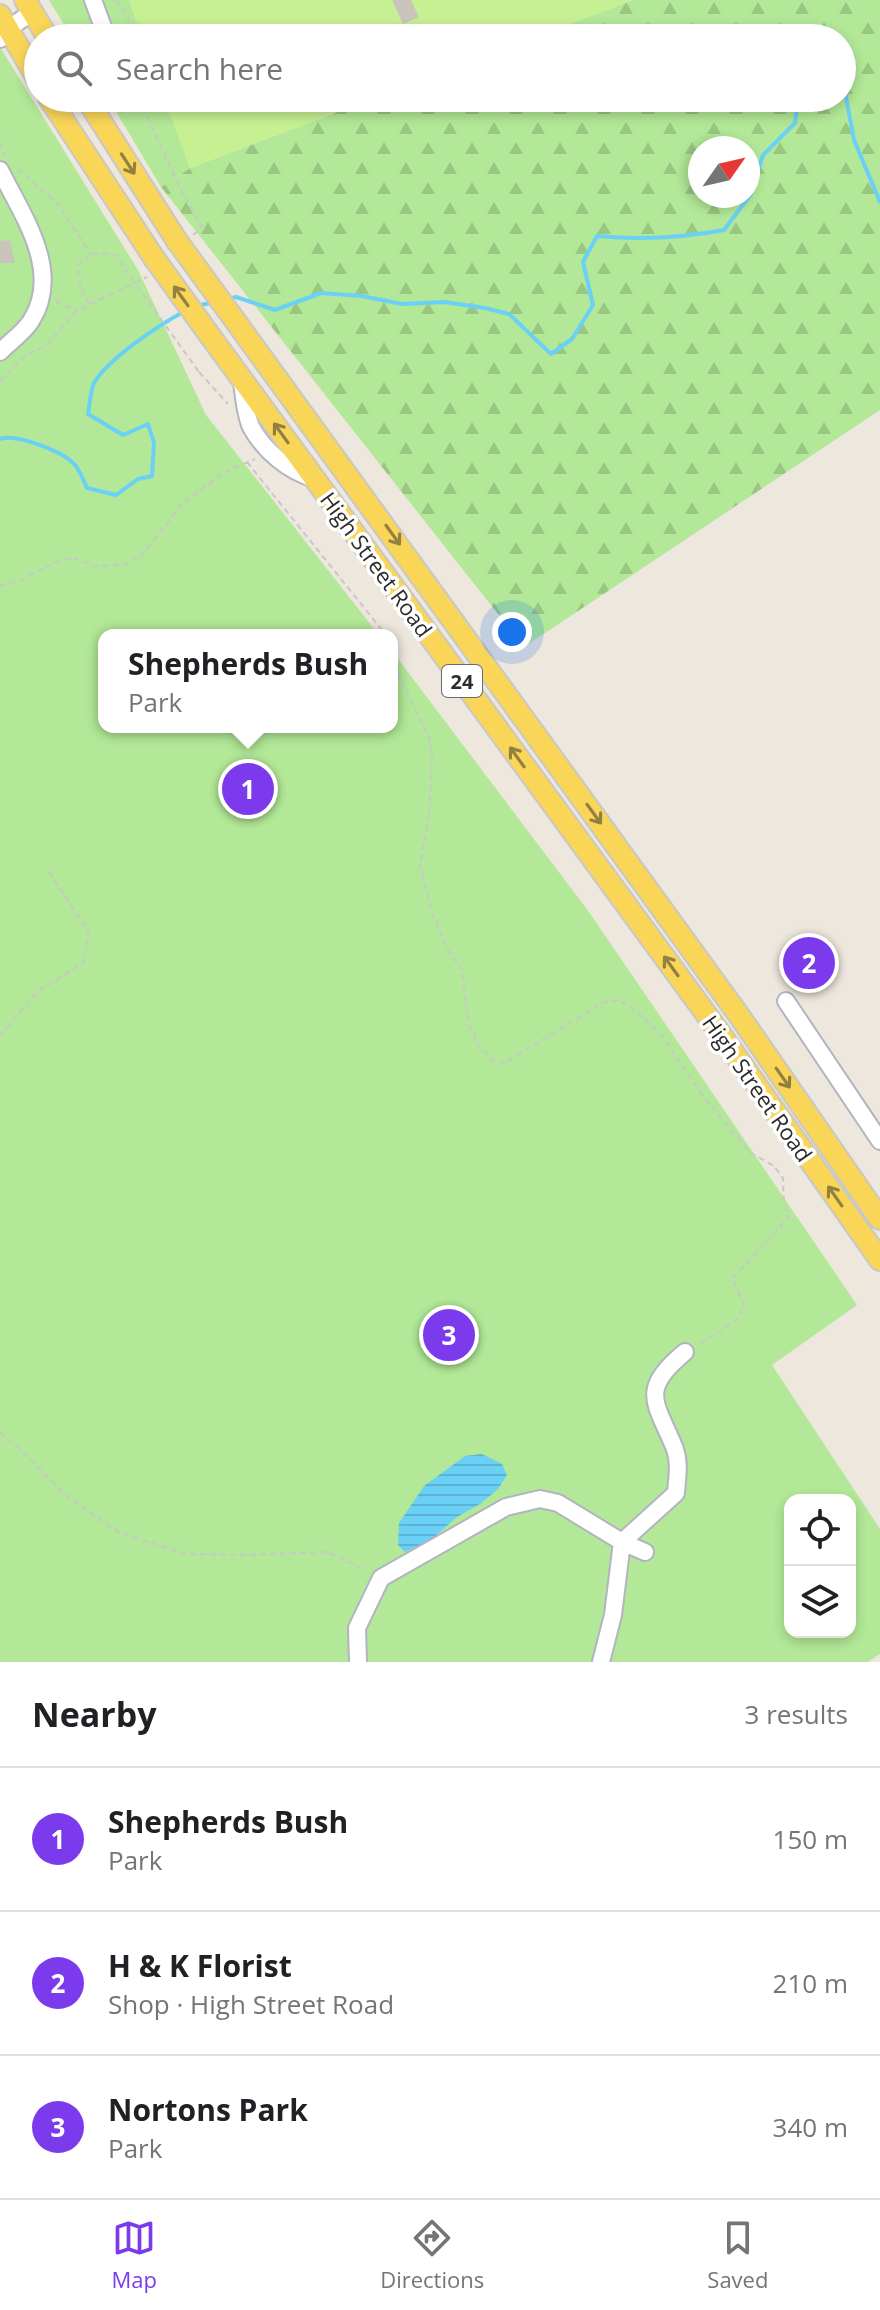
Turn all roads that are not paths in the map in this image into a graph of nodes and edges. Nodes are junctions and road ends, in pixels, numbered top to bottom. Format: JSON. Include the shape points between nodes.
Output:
{"nodes":[{"id":1,"x":93,"y":0,"type":"edge"},
{"id":2,"x":28,"y":6,"type":"edge"},
{"id":3,"x":39,"y":24,"type":"edge"},
{"id":4,"x":102,"y":24,"type":"edge"},
{"id":5,"x":3,"y":28,"type":"edge"},
{"id":6,"x":24,"y":59,"type":"edge"},
{"id":7,"x":58,"y":112,"type":"edge"},
{"id":8,"x":96,"y":112,"type":"edge"},
{"id":9,"x":5,"y":166,"type":"edge"},
{"id":10,"x":0,"y":352,"type":"edge"},
{"id":11,"x":241,"y":378,"type":"junction"},
{"id":12,"x":315,"y":479,"type":"junction"},
{"id":13,"x":786,"y":1001,"type":"dead end"},
{"id":14,"x":738,"y":1014,"type":"junction"},
{"id":15,"x":717,"y":1029,"type":"junction"},
{"id":16,"x":880,"y":1141,"type":"edge"},
{"id":17,"x":880,"y":1219,"type":"edge"},
{"id":18,"x":880,"y":1260,"type":"edge"},
{"id":19,"x":685,"y":1352,"type":"road end"},
{"id":20,"x":622,"y":1542,"type":"junction"},
{"id":21,"x":645,"y":1552,"type":"dead end"},
{"id":22,"x":358,"y":1662,"type":"edge"},
{"id":23,"x":601,"y":1662,"type":"edge"}],
"edges":[{"from":1,"to":4,"type":"lane"},
{"from":2,"to":3,"type":"main road"},
{"from":2,"to":5,"type":"lane"},
{"from":5,"to":6,"type":"main road"},
{"from":11,"to":7,"type":"main road","name":"High Street Road","number":"24","one_way":true,"bridge":true,"via":[[154,265]]},
{"from":8,"to":14,"type":"main road","name":"High Street Road","number":"24","one_way":true,"bridge":true,"via":[[185,238],[231,315]]},
{"from":9,"to":10,"type":"lane","via":[[41,256],[42,294],[31,321]]},
{"from":12,"to":11,"type":"main road","name":"High Street Road","number":"24","one_way":true},
{"from":11,"to":12,"type":"lane","via":[[250,425],[293,472]]},
{"from":15,"to":12,"type":"main road","name":"High Street Road","number":"24","one_way":true},
{"from":13,"to":16,"type":"lane"},
{"from":14,"to":15,"type":"main road"},
{"from":14,"to":17,"type":"main road","name":"High Street Road","number":"24","one_way":true},
{"from":18,"to":15,"type":"main road","name":"High Street Road","number":"24","one_way":true},
{"from":19,"to":20,"type":"lane","via":[[664,1370],[654,1401],[678,1460],[676,1493]]},
{"from":20,"to":21,"type":"lane"},
{"from":20,"to":22,"type":"lane","via":[[558,1503],[540,1499],[506,1507],[381,1578],[357,1628]]},
{"from":20,"to":23,"type":"lane"}]}
